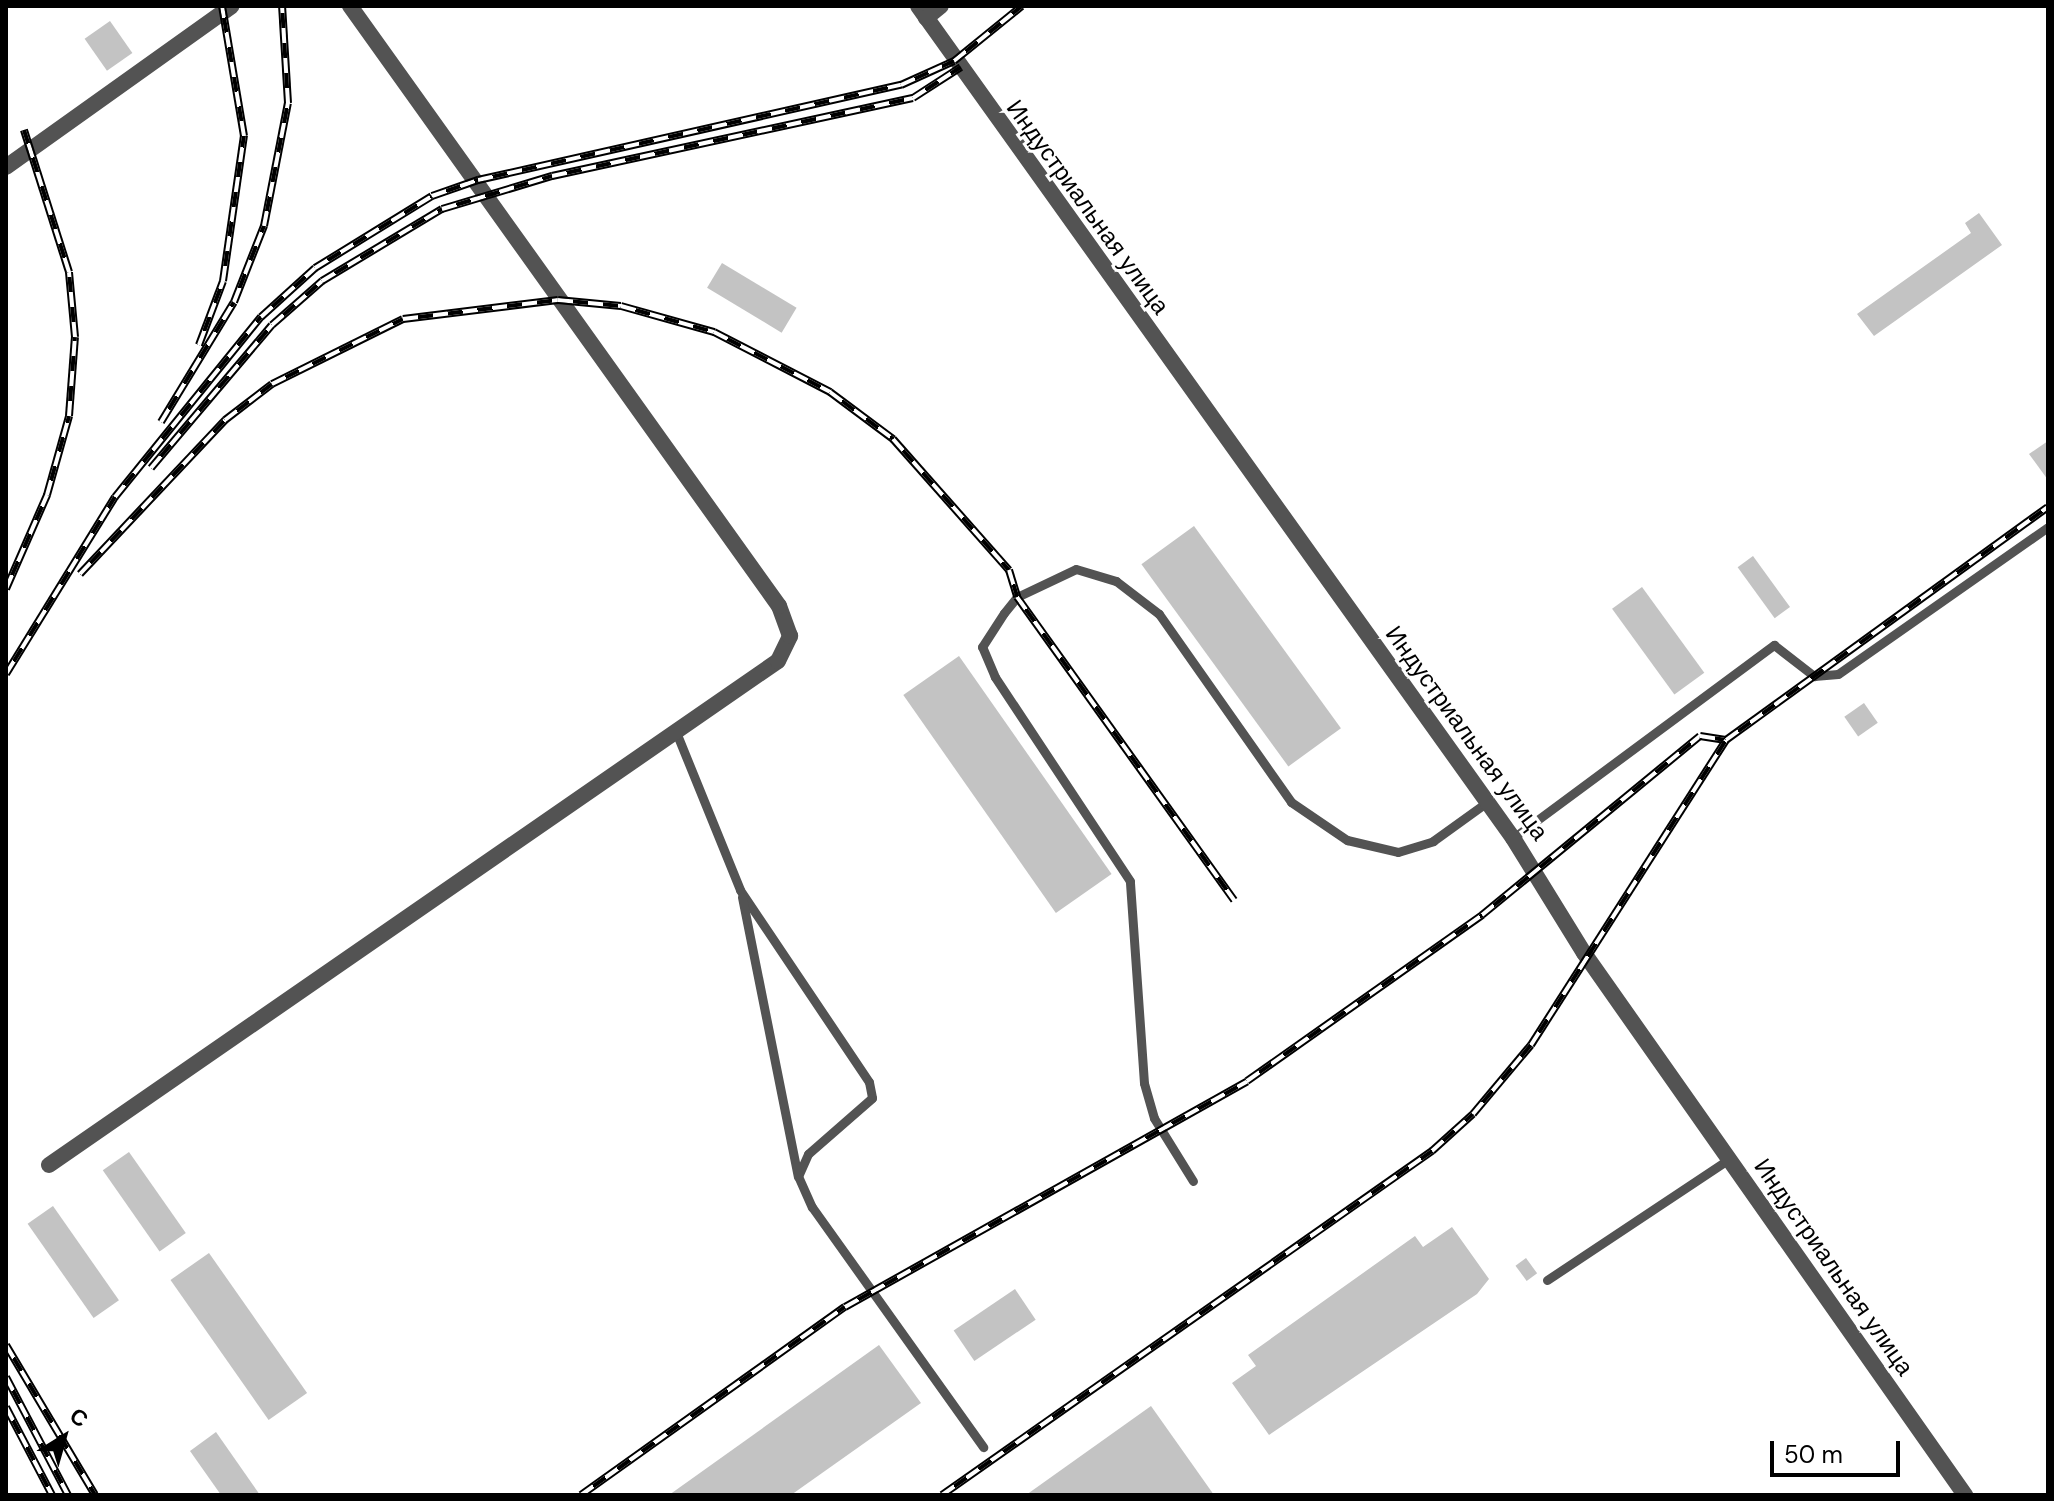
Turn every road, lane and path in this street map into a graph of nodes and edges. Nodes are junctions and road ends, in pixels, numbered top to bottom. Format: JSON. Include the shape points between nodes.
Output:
{"nodes":[{"id":1,"x":232,"y":6,"type":"edge"},
{"id":2,"x":350,"y":6,"type":"edge"},
{"id":3,"x":941,"y":6,"type":"edge"},
{"id":4,"x":922,"y":12,"type":"edge"},
{"id":5,"x":6,"y":167,"type":"edge"},
{"id":6,"x":2048,"y":527,"type":"edge"},
{"id":7,"x":676,"y":732,"type":"junction"},
{"id":8,"x":1487,"y":802,"type":"junction"},
{"id":9,"x":1513,"y":838,"type":"junction"},
{"id":10,"x":740,"y":890,"type":"junction"},
{"id":11,"x":1729,"y":1159,"type":"junction"},
{"id":12,"x":49,"y":1165,"type":"dead end"},
{"id":13,"x":798,"y":1176,"type":"junction"},
{"id":14,"x":1193,"y":1181,"type":"dead end"},
{"id":15,"x":1547,"y":1280,"type":"dead end"},
{"id":16,"x":983,"y":1447,"type":"dead end"},
{"id":17,"x":1965,"y":1495,"type":"edge"}],
"edges":[{"from":1,"to":5,"type":"street"},
{"from":2,"to":7,"type":"street","via":[[779,606],[790,636],[778,661]]},
{"from":3,"to":4,"type":"street"},
{"from":4,"to":8,"type":"street","name":"Индустриальная улица"},
{"from":6,"to":9,"type":"lane","via":[[1838,674],[1814,676],[1774,645]]},
{"from":7,"to":10,"type":"lane"},
{"from":7,"to":12,"type":"street"},
{"from":8,"to":9,"type":"street","name":"Индустриальная улица"},
{"from":8,"to":14,"type":"lane","via":[[1433,841],[1398,852],[1347,840],[1291,802],[1159,614],[1116,581],[1076,569],[1017,597],[1004,613],[982,647],[995,677],[1130,881],[1144,1083],[1154,1118]]},
{"from":9,"to":11,"type":"street","name":"Индустриальная улица","via":[[1584,953]]},
{"from":10,"to":13,"type":"lane"},
{"from":10,"to":13,"type":"lane","via":[[869,1082],[872,1098],[808,1154]]},
{"from":11,"to":15,"type":"lane"},
{"from":11,"to":17,"type":"street","name":"Индустриальная улица"},
{"from":13,"to":16,"type":"lane","via":[[827,1230]]}]}
